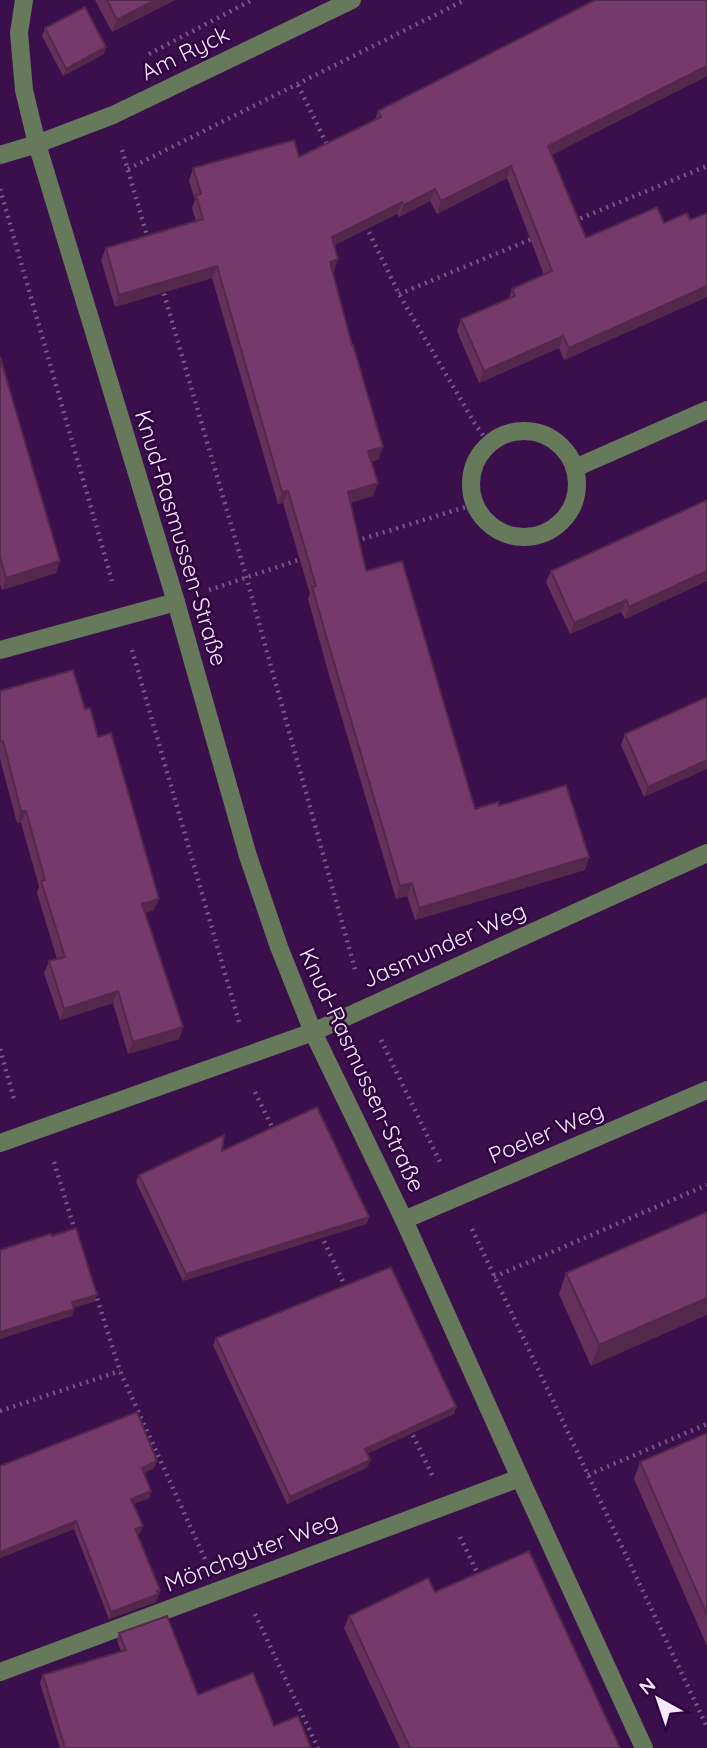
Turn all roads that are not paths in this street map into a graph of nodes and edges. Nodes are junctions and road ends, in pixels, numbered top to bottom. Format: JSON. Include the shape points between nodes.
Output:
{"nodes":[{"id":1,"x":24,"y":0,"type":"edge"},
{"id":2,"x":352,"y":0,"type":"edge"},
{"id":3,"x":37,"y":144,"type":"junction"},
{"id":4,"x":0,"y":155,"type":"edge"},
{"id":5,"x":707,"y":410,"type":"edge"},
{"id":6,"x":575,"y":468,"type":"junction"},
{"id":7,"x":176,"y":602,"type":"junction"},
{"id":8,"x":0,"y":650,"type":"edge"},
{"id":9,"x":707,"y":853,"type":"edge"},
{"id":10,"x":313,"y":1032,"type":"junction"},
{"id":11,"x":707,"y":1090,"type":"edge"},
{"id":12,"x":0,"y":1143,"type":"edge"},
{"id":13,"x":404,"y":1220,"type":"junction"},
{"id":14,"x":520,"y":1478,"type":"junction"},
{"id":15,"x":0,"y":1672,"type":"edge"},
{"id":16,"x":644,"y":1748,"type":"edge"}],
"edges":[{"from":1,"to":3,"type":"street","via":[[19,33],[24,90]]},
{"from":2,"to":3,"type":"street","name":"Am Ryck","via":[[113,115]]},
{"from":3,"to":4,"type":"street","name":"Am Ryck"},
{"from":3,"to":7,"type":"street","name":"Knud-Rasmussen-Straße"},
{"from":5,"to":6,"type":"street"},
{"from":6,"to":6,"type":"street","via":[[566,451],[535,432],[516,431],[499,437],[484,449],[475,465],[471,483],[475,504],[493,528],[508,535],[541,535],[568,516],[578,484]]},
{"from":7,"to":8,"type":"street"},
{"from":7,"to":10,"type":"street","name":"Knud-Rasmussen-Straße","via":[[248,856]]},
{"from":9,"to":10,"type":"street","name":"Jasmunder Weg"},
{"from":10,"to":12,"type":"street","name":"Jasmunder Weg"},
{"from":10,"to":13,"type":"street","name":"Knud-Rasmussen-Straße"},
{"from":11,"to":13,"type":"street","name":"Poeler Weg"},
{"from":13,"to":14,"type":"street","name":"Knud-Rasmussen-Straße"},
{"from":14,"to":15,"type":"street","name":"Mönchguter Weg"},
{"from":14,"to":16,"type":"street","name":"Knud-Rasmussen-Straße"}]}
